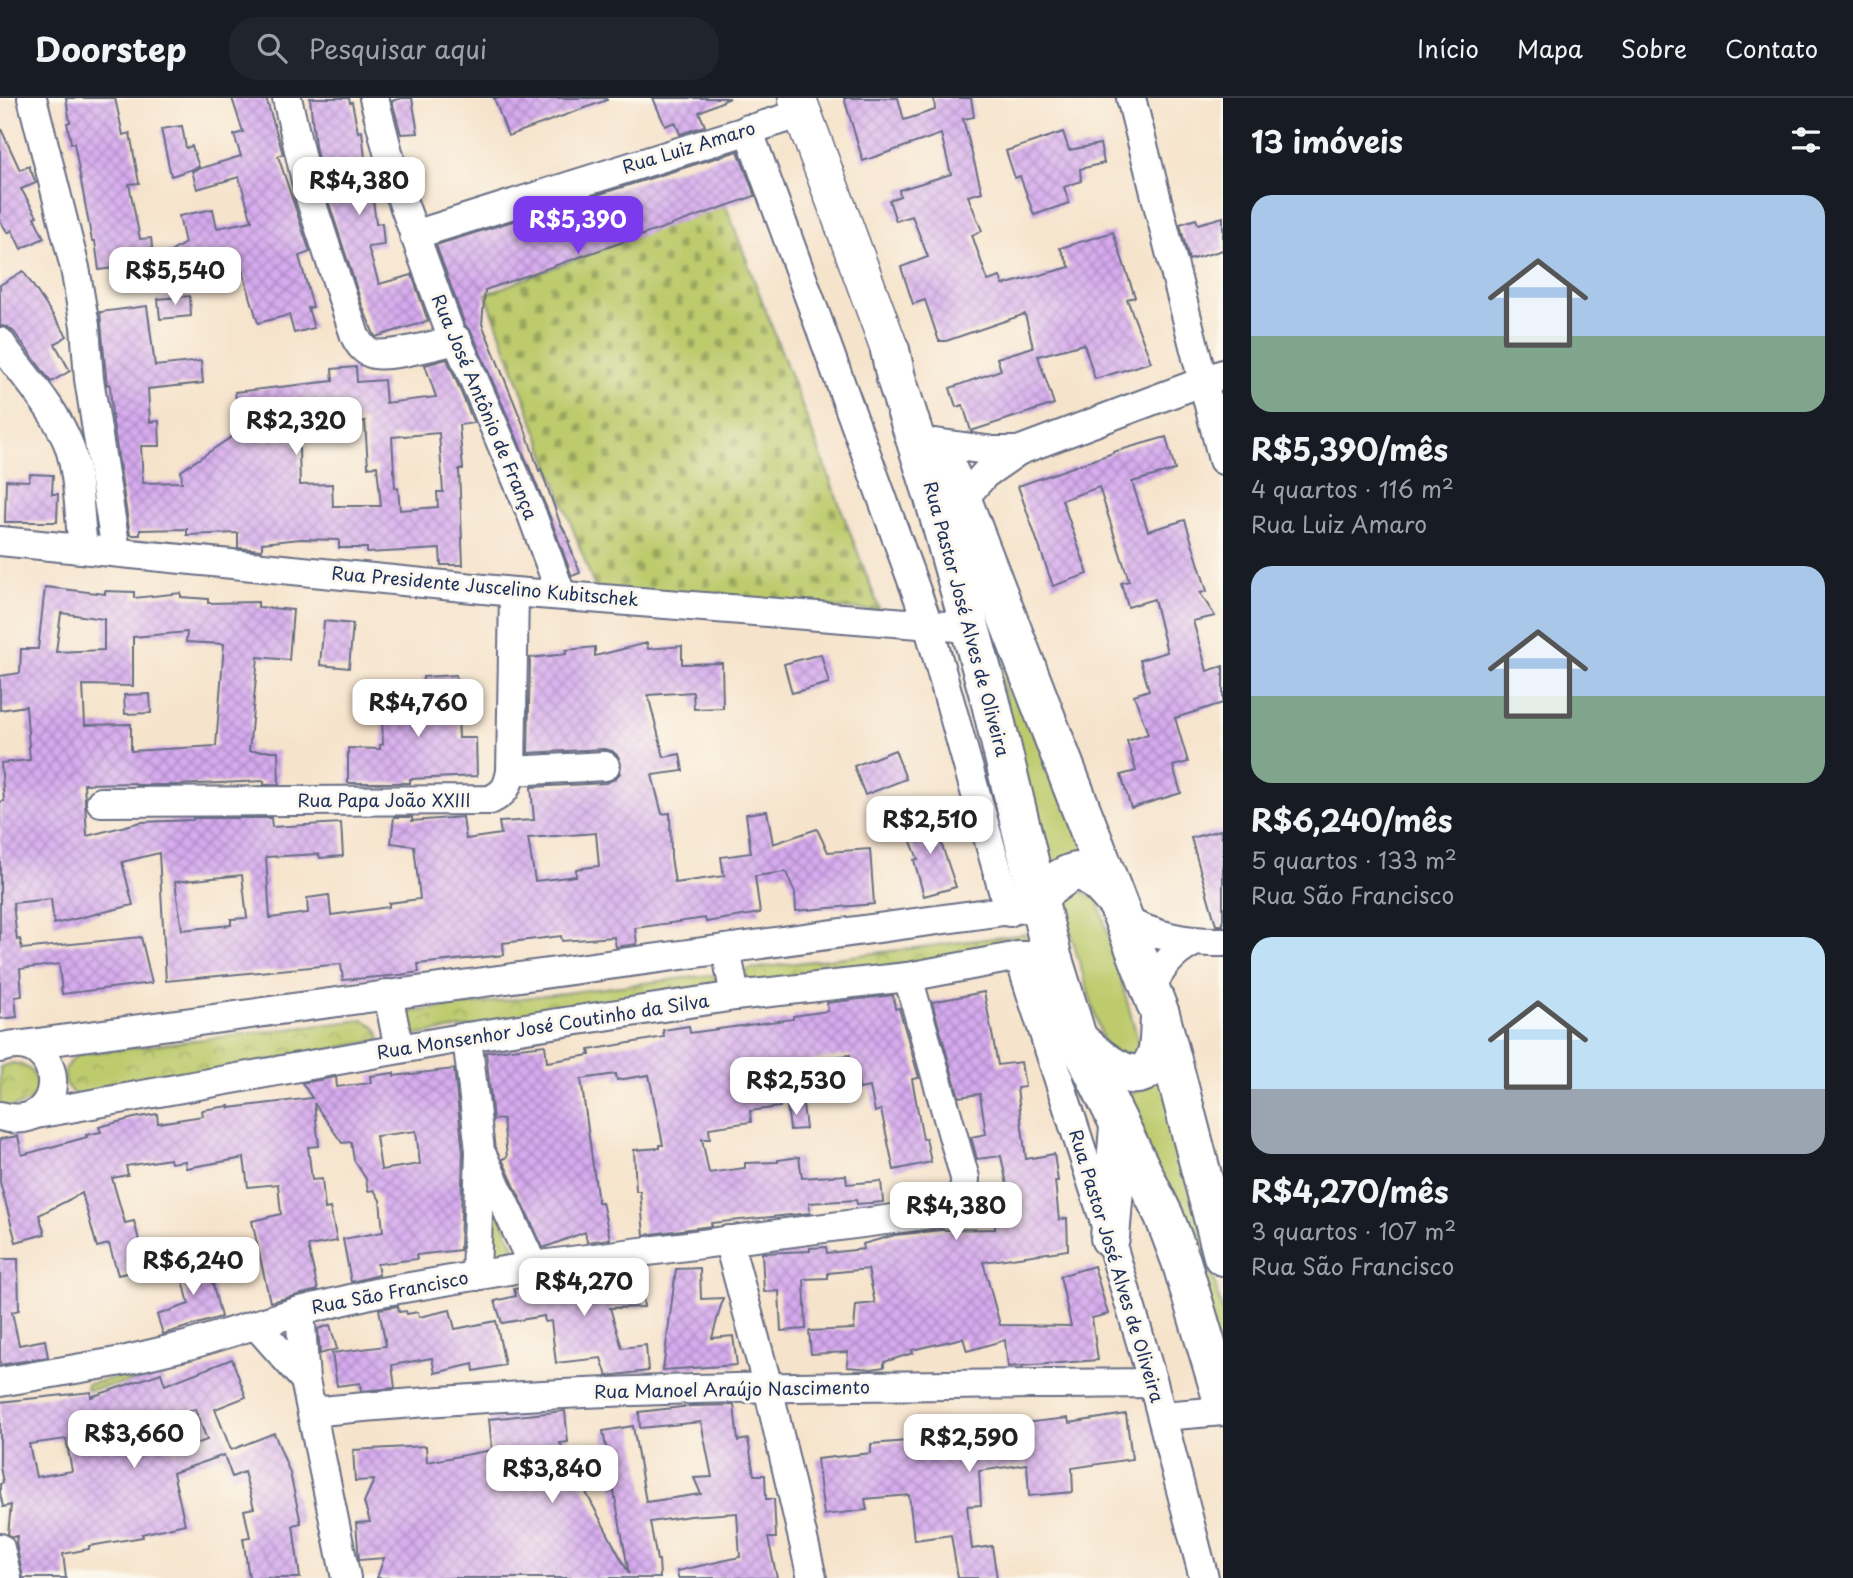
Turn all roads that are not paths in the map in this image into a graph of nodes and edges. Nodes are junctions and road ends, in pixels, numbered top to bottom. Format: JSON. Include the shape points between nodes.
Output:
{"nodes":[{"id":1,"x":32,"y":98,"type":"edge"},
{"id":2,"x":287,"y":98,"type":"edge"},
{"id":3,"x":374,"y":98,"type":"edge"},
{"id":4,"x":1131,"y":98,"type":"edge"},
{"id":5,"x":800,"y":106,"type":"edge"},
{"id":6,"x":748,"y":129,"type":"junction"},
{"id":7,"x":414,"y":235,"type":"junction"},
{"id":8,"x":457,"y":340,"type":"junction"},
{"id":9,"x":0,"y":342,"type":"edge"},
{"id":10,"x":890,"y":350,"type":"junction"},
{"id":11,"x":1213,"y":378,"type":"edge"},
{"id":12,"x":94,"y":410,"type":"junction"},
{"id":13,"x":56,"y":419,"type":"junction"},
{"id":14,"x":935,"y":443,"type":"junction"},
{"id":15,"x":1018,"y":451,"type":"junction"},
{"id":16,"x":1223,"y":460,"type":"edge"},
{"id":17,"x":961,"y":500,"type":"junction"},
{"id":18,"x":0,"y":541,"type":"edge"},
{"id":19,"x":83,"y":548,"type":"junction"},
{"id":20,"x":116,"y":551,"type":"junction"},
{"id":21,"x":514,"y":592,"type":"junction"},
{"id":22,"x":561,"y":594,"type":"junction"},
{"id":23,"x":929,"y":624,"type":"junction"},
{"id":24,"x":970,"y":628,"type":"junction"},
{"id":25,"x":605,"y":765,"type":"dead end"},
{"id":26,"x":511,"y":771,"type":"junction"},
{"id":27,"x":101,"y":803,"type":"dead end"},
{"id":28,"x":1029,"y":905,"type":"junction"},
{"id":29,"x":1120,"y":911,"type":"junction"},
{"id":30,"x":1223,"y":942,"type":"edge"},
{"id":31,"x":1192,"y":943,"type":"junction"},
{"id":32,"x":726,"y":949,"type":"junction"},
{"id":33,"x":1035,"y":956,"type":"junction"},
{"id":34,"x":908,"y":977,"type":"junction"},
{"id":35,"x":388,"y":994,"type":"junction"},
{"id":36,"x":736,"y":996,"type":"junction"},
{"id":37,"x":1155,"y":1002,"type":"junction"},
{"id":38,"x":467,"y":1037,"type":"junction"},
{"id":39,"x":1078,"y":1040,"type":"junction"},
{"id":40,"x":11,"y":1046,"type":"edge"},
{"id":41,"x":398,"y":1049,"type":"junction"},
{"id":42,"x":36,"y":1114,"type":"junction"},
{"id":43,"x":0,"y":1116,"type":"edge"},
{"id":44,"x":1119,"y":1124,"type":"junction"},
{"id":45,"x":480,"y":1152,"type":"junction"},
{"id":46,"x":1110,"y":1238,"type":"junction"},
{"id":47,"x":728,"y":1240,"type":"junction"},
{"id":48,"x":1223,"y":1256,"type":"edge"},
{"id":49,"x":533,"y":1266,"type":"junction"},
{"id":50,"x":476,"y":1276,"type":"junction"},
{"id":51,"x":300,"y":1311,"type":"junction"},
{"id":52,"x":257,"y":1326,"type":"junction"},
{"id":53,"x":305,"y":1380,"type":"junction"},
{"id":54,"x":0,"y":1382,"type":"edge"},
{"id":55,"x":1153,"y":1383,"type":"junction"},
{"id":56,"x":768,"y":1387,"type":"junction"},
{"id":57,"x":1223,"y":1401,"type":"edge"},
{"id":58,"x":1223,"y":1411,"type":"edge"},
{"id":59,"x":312,"y":1412,"type":"junction"},
{"id":60,"x":1162,"y":1416,"type":"junction"},
{"id":61,"x":0,"y":1548,"type":"edge"},
{"id":62,"x":7,"y":1578,"type":"edge"},
{"id":63,"x":346,"y":1578,"type":"edge"},
{"id":64,"x":812,"y":1578,"type":"edge"},
{"id":65,"x":1204,"y":1578,"type":"edge"}],
"edges":[{"from":1,"to":12,"type":"street","via":[[75,268]]},
{"from":2,"to":8,"type":"street","via":[[310,198],[361,348],[374,354],[391,353]]},
{"from":3,"to":7,"type":"street","name":"Rua José Antônio de França"},
{"from":4,"to":11,"type":"street"},
{"from":5,"to":6,"type":"street","name":"Rua Luiz Amaro"},
{"from":5,"to":10,"type":"main road","name":"Rua Pastor José Alves de Oliveira"},
{"from":6,"to":7,"type":"street","name":"Rua Luiz Amaro"},
{"from":6,"to":23,"type":"street","name":"Rua Pastor José Alves de Oliveira"},
{"from":7,"to":8,"type":"street","name":"Rua José Antônio de França","via":[[450,335]]},
{"from":8,"to":22,"type":"street","name":"Rua José Antônio de França"},
{"from":9,"to":13,"type":"street"},
{"from":10,"to":14,"type":"highway","name":"Rua Pastor José Alves de Oliveira"},
{"from":10,"to":24,"type":"highway","name":"Rua Pastor José Alves de Oliveira"},
{"from":11,"to":15,"type":"street"},
{"from":11,"to":16,"type":"street"},
{"from":12,"to":13,"type":"street"},
{"from":12,"to":20,"type":"street"},
{"from":13,"to":19,"type":"street","via":[[72,453]]},
{"from":14,"to":15,"type":"street"},
{"from":14,"to":17,"type":"highway","name":"Rua Pastor José Alves de Oliveira"},
{"from":15,"to":17,"type":"street","via":[[985,474]]},
{"from":17,"to":29,"type":"highway","name":"Rua Pastor José Alves de Oliveira"},
{"from":18,"to":19,"type":"street","name":"Rua Presidente Juscelino Kubitschek"},
{"from":19,"to":20,"type":"street","name":"Rua Presidente Juscelino Kubitschek"},
{"from":20,"to":21,"type":"street","name":"Rua Presidente Juscelino Kubitschek"},
{"from":21,"to":22,"type":"street","name":"Rua Presidente Juscelino Kubitschek"},
{"from":21,"to":26,"type":"street"},
{"from":22,"to":23,"type":"street","name":"Rua Presidente Juscelino Kubitschek"},
{"from":23,"to":24,"type":"street","name":"Rua Presidente Juscelino Kubitschek"},
{"from":23,"to":28,"type":"street","name":"Rua Pastor José Alves de Oliveira"},
{"from":24,"to":28,"type":"highway","name":"Rua Pastor José Alves de Oliveira"},
{"from":25,"to":26,"type":"street"},
{"from":26,"to":27,"type":"street","name":"Rua Papa João XXIII","via":[[508,788],[490,800]]},
{"from":28,"to":29,"type":"highway","via":[[1066,874],[1082,871],[1093,877]]},
{"from":28,"to":32,"type":"street"},
{"from":28,"to":33,"type":"highway","name":"Rua Pastor José Alves de Oliveira"},
{"from":29,"to":31,"type":"street","via":[[1152,934]]},
{"from":29,"to":37,"type":"highway","name":"Rua Pastor José Alves de Oliveira"},
{"from":30,"to":31,"type":"street"},
{"from":31,"to":37,"type":"street","via":[[1168,959]]},
{"from":32,"to":35,"type":"street"},
{"from":32,"to":36,"type":"street"},
{"from":33,"to":34,"type":"street","name":"Rua Monsenhor José Coutinho da Silva"},
{"from":33,"to":39,"type":"highway","name":"Rua Pastor José Alves de Oliveira"},
{"from":33,"to":46,"type":"street","name":"Rua Pastor José Alves de Oliveira"},
{"from":34,"to":36,"type":"street","name":"Rua Monsenhor José Coutinho da Silva"},
{"from":34,"to":47,"type":"street","name":"Rua São Francisco","via":[[965,1178],[963,1199],[953,1210],[939,1213]]},
{"from":35,"to":40,"type":"street"},
{"from":35,"to":41,"type":"street"},
{"from":36,"to":38,"type":"street","name":"Rua Monsenhor José Coutinho da Silva"},
{"from":37,"to":39,"type":"highway","via":[[1158,1051],[1142,1072],[1128,1074],[1111,1068]]},
{"from":37,"to":48,"type":"highway","name":"Rua Pastor José Alves de Oliveira"},
{"from":38,"to":41,"type":"street","name":"Rua Monsenhor José Coutinho da Silva"},
{"from":38,"to":45,"type":"street"},
{"from":39,"to":44,"type":"highway","name":"Rua Pastor José Alves de Oliveira"},
{"from":40,"to":42,"type":"street","via":[[42,1055],[52,1074],[51,1095]]},
{"from":41,"to":42,"type":"street","name":"Rua Monsenhor José Coutinho da Silva"},
{"from":42,"to":43,"type":"street","name":"Rua Monsenhor José Coutinho da Silva","via":[[11,1119]]},
{"from":44,"to":46,"type":"highway"},
{"from":44,"to":57,"type":"highway","name":"Rua Pastor José Alves de Oliveira","via":[[1181,1261]]},
{"from":45,"to":49,"type":"street"},
{"from":45,"to":50,"type":"street"},
{"from":46,"to":55,"type":"street","name":"Rua Pastor José Alves de Oliveira"},
{"from":47,"to":49,"type":"street","name":"Rua São Francisco"},
{"from":47,"to":56,"type":"street"},
{"from":49,"to":50,"type":"street","name":"Rua São Francisco"},
{"from":50,"to":51,"type":"street","name":"Rua São Francisco"},
{"from":51,"to":52,"type":"street","name":"Rua São Francisco"},
{"from":51,"to":53,"type":"street"},
{"from":52,"to":53,"type":"street"},
{"from":52,"to":54,"type":"street","name":"Rua São Francisco","via":[[122,1361]]},
{"from":53,"to":59,"type":"street"},
{"from":55,"to":56,"type":"street","name":"Rua Manoel Araújo Nascimento"},
{"from":55,"to":60,"type":"street","name":"Rua Pastor José Alves de Oliveira"},
{"from":56,"to":59,"type":"street","name":"Rua Manoel Araújo Nascimento","via":[[420,1401]]},
{"from":56,"to":64,"type":"street"},
{"from":58,"to":60,"type":"street"},
{"from":59,"to":63,"type":"street"},
{"from":60,"to":65,"type":"street","name":"Rua Pastor José Alves de Oliveira"},
{"from":61,"to":62,"type":"street"}]}
